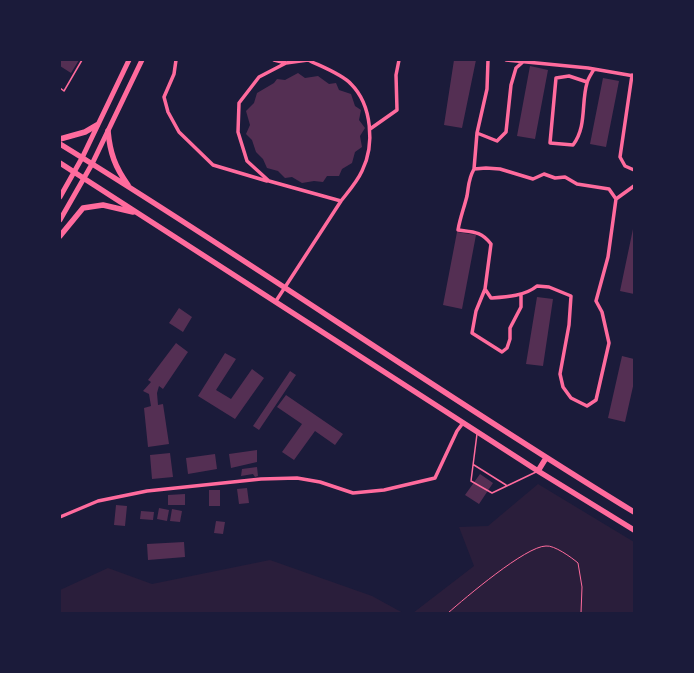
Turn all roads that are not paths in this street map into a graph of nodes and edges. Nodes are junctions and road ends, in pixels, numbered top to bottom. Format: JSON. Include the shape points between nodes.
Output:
{"nodes":[{"id":1,"x":82,"y":60,"type":"edge"},
{"id":2,"x":129,"y":60,"type":"edge"},
{"id":3,"x":142,"y":60,"type":"edge"},
{"id":4,"x":176,"y":60,"type":"edge"},
{"id":5,"x":274,"y":60,"type":"edge"},
{"id":6,"x":399,"y":60,"type":"edge"},
{"id":7,"x":488,"y":60,"type":"edge"},
{"id":8,"x":506,"y":60,"type":"edge"},
{"id":9,"x":524,"y":61,"type":"edge"},
{"id":10,"x":286,"y":63,"type":"junction"},
{"id":11,"x":594,"y":69,"type":"junction"},
{"id":12,"x":633,"y":75,"type":"edge"},
{"id":13,"x":587,"y":82,"type":"junction"},
{"id":14,"x":60,"y":88,"type":"edge"},
{"id":15,"x":97,"y":125,"type":"junction"},
{"id":16,"x":370,"y":128,"type":"junction"},
{"id":17,"x":108,"y":131,"type":"junction"},
{"id":18,"x":477,"y":133,"type":"junction"},
{"id":19,"x":60,"y":139,"type":"edge"},
{"id":20,"x":60,"y":144,"type":"edge"},
{"id":21,"x":82,"y":158,"type":"junction"},
{"id":22,"x":60,"y":163,"type":"edge"},
{"id":23,"x":92,"y":164,"type":"junction"},
{"id":24,"x":474,"y":169,"type":"junction"},
{"id":25,"x":634,"y":170,"type":"edge"},
{"id":26,"x":74,"y":172,"type":"junction"},
{"id":27,"x":84,"y":178,"type":"junction"},
{"id":28,"x":269,"y":181,"type":"junction"},
{"id":29,"x":634,"y":186,"type":"edge"},
{"id":30,"x":130,"y":188,"type":"junction"},
{"id":31,"x":60,"y":197,"type":"edge"},
{"id":32,"x":616,"y":198,"type":"junction"},
{"id":33,"x":341,"y":201,"type":"junction"},
{"id":34,"x":149,"y":219,"type":"junction"},
{"id":35,"x":60,"y":220,"type":"edge"},
{"id":36,"x":60,"y":236,"type":"edge"},
{"id":37,"x":285,"y":287,"type":"junction"},
{"id":38,"x":485,"y":289,"type":"junction"},
{"id":39,"x":521,"y":294,"type":"junction"},
{"id":40,"x":276,"y":301,"type":"junction"},
{"id":41,"x":463,"y":422,"type":"junction"},
{"id":42,"x":478,"y":432,"type":"junction"},
{"id":43,"x":546,"y":458,"type":"junction"},
{"id":44,"x":473,"y":464,"type":"junction"},
{"id":45,"x":538,"y":471,"type":"junction"},
{"id":46,"x":506,"y":485,"type":"junction"},
{"id":47,"x":634,"y":512,"type":"edge"},
{"id":48,"x":60,"y":517,"type":"edge"},
{"id":49,"x":634,"y":530,"type":"edge"}],
"edges":[{"from":1,"to":14,"type":"lane","via":[[64,90]]},
{"from":2,"to":15,"type":"main road"},
{"from":3,"to":17,"type":"main road"},
{"from":4,"to":28,"type":"street","via":[[174,74],[164,97],[168,112],[179,132],[213,165]]},
{"from":5,"to":10,"type":"street"},
{"from":6,"to":16,"type":"street","via":[[396,75],[397,110]]},
{"from":7,"to":18,"type":"street","via":[[488,89]]},
{"from":8,"to":9,"type":"street"},
{"from":9,"to":11,"type":"street"},
{"from":9,"to":18,"type":"street","via":[[516,68],[511,85],[506,132],[497,140]]},
{"from":10,"to":16,"type":"street","via":[[308,60],[351,83],[362,100]]},
{"from":10,"to":28,"type":"street","via":[[259,78],[239,103],[238,132],[247,161]]},
{"from":11,"to":12,"type":"street"},
{"from":11,"to":13,"type":"street"},
{"from":12,"to":25,"type":"street","via":[[620,157],[625,166]]},
{"from":13,"to":13,"type":"street","via":[[584,112],[576,141],[572,145],[550,143],[556,78],[569,76]]},
{"from":15,"to":19,"type":"highway","via":[[78,135]]},
{"from":15,"to":21,"type":"main road"},
{"from":16,"to":33,"type":"street","via":[[367,157],[362,172]]},
{"from":17,"to":23,"type":"main road"},
{"from":17,"to":30,"type":"highway","via":[[117,171]]},
{"from":18,"to":24,"type":"street"},
{"from":20,"to":21,"type":"highway"},
{"from":21,"to":23,"type":"highway"},
{"from":21,"to":26,"type":"main road"},
{"from":22,"to":26,"type":"highway"},
{"from":23,"to":27,"type":"main road"},
{"from":23,"to":30,"type":"highway"},
{"from":24,"to":32,"type":"street","via":[[500,170],[533,178],[544,174],[555,178],[565,177],[576,184],[609,189]]},
{"from":24,"to":38,"type":"street","via":[[468,180],[467,196],[458,230],[478,233],[485,236],[491,244]]},
{"from":26,"to":27,"type":"highway"},
{"from":26,"to":31,"type":"main road"},
{"from":27,"to":34,"type":"highway"},
{"from":27,"to":35,"type":"main road"},
{"from":28,"to":33,"type":"street"},
{"from":29,"to":32,"type":"street"},
{"from":30,"to":37,"type":"highway"},
{"from":32,"to":39,"type":"street","via":[[608,257],[596,301],[602,312],[609,343],[596,400],[587,406],[571,398],[563,387],[560,374],[571,296],[548,287],[537,286],[530,292]]},
{"from":33,"to":37,"type":"street"},
{"from":34,"to":36,"type":"highway","via":[[119,208],[90,206],[83,208],[76,215]]},
{"from":34,"to":40,"type":"highway"},
{"from":37,"to":40,"type":"street"},
{"from":37,"to":43,"type":"highway"},
{"from":38,"to":39,"type":"street","via":[[491,298]]},
{"from":38,"to":39,"type":"street","via":[[476,311],[472,333],[502,352],[507,348],[510,328],[521,307]]},
{"from":40,"to":41,"type":"highway"},
{"from":41,"to":42,"type":"highway"},
{"from":41,"to":48,"type":"street","via":[[435,478],[384,490],[353,494],[320,482],[297,478],[261,479],[147,491],[98,501]]},
{"from":42,"to":44,"type":"lane"},
{"from":42,"to":45,"type":"highway"},
{"from":43,"to":45,"type":"highway"},
{"from":43,"to":47,"type":"highway"},
{"from":44,"to":46,"type":"lane"},
{"from":44,"to":46,"type":"lane","via":[[471,481],[492,493]]},
{"from":45,"to":46,"type":"lane"},
{"from":45,"to":49,"type":"highway"}]}
